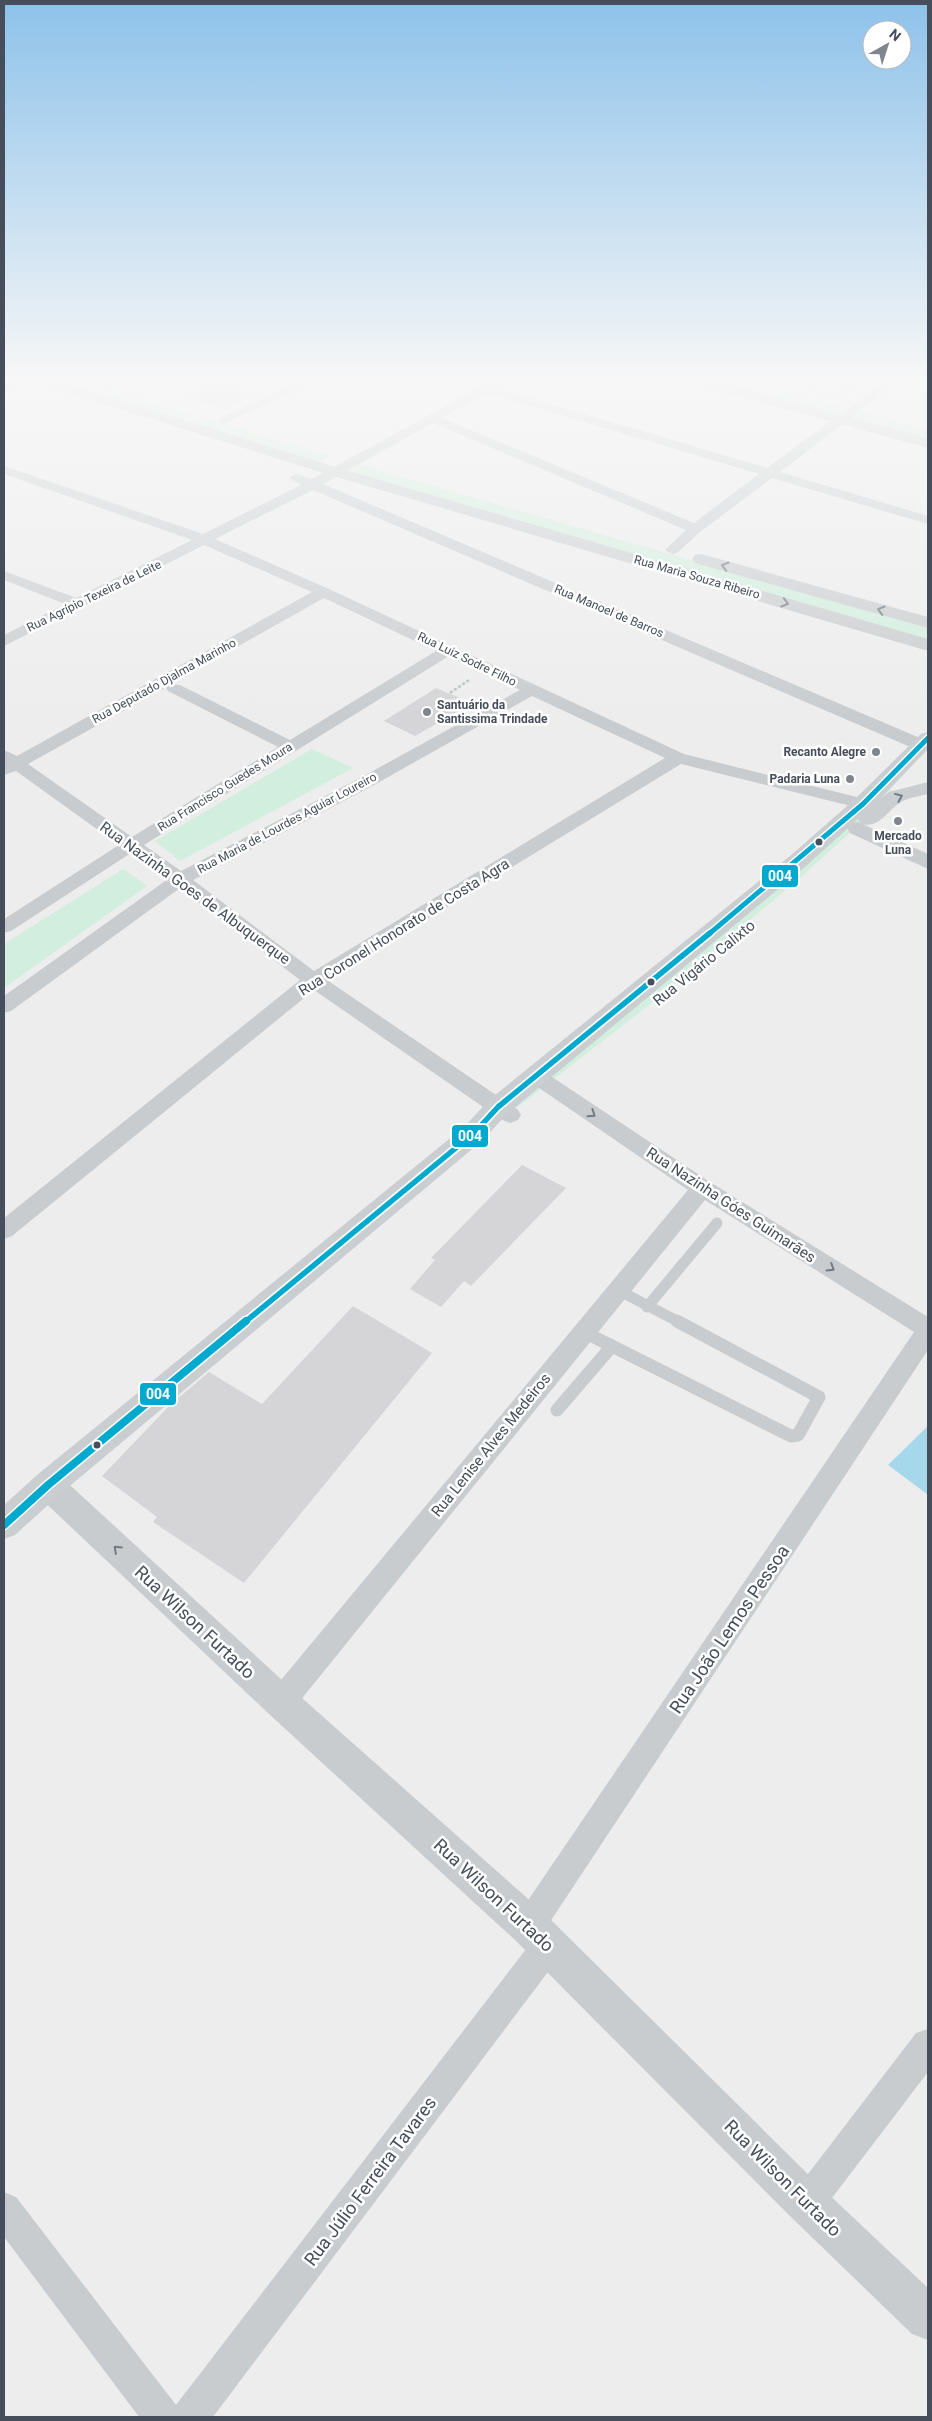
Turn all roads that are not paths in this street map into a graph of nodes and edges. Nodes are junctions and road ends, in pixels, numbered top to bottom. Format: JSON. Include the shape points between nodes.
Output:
{"nodes":[{"id":1,"x":65,"y":491,"type":"edge"},
{"id":2,"x":272,"y":491,"type":"edge"},
{"id":3,"x":300,"y":491,"type":"edge"},
{"id":4,"x":330,"y":491,"type":"edge"},
{"id":5,"x":439,"y":491,"type":"edge"},
{"id":6,"x":606,"y":491,"type":"edge"},
{"id":7,"x":745,"y":491,"type":"edge"},
{"id":8,"x":830,"y":491,"type":"edge"},
{"id":9,"x":928,"y":520,"type":"edge"},
{"id":10,"x":694,"y":528,"type":"junction"},
{"id":11,"x":190,"y":534,"type":"junction"},
{"id":12,"x":205,"y":541,"type":"junction"},
{"id":13,"x":653,"y":545,"type":"dead end"},
{"id":14,"x":672,"y":550,"type":"junction"},
{"id":15,"x":4,"y":575,"type":"edge"},
{"id":16,"x":324,"y":592,"type":"junction"},
{"id":17,"x":61,"y":597,"type":"junction"},
{"id":18,"x":78,"y":604,"type":"junction"},
{"id":19,"x":928,"y":624,"type":"edge"},
{"id":20,"x":4,"y":625,"type":"edge"},
{"id":21,"x":4,"y":641,"type":"edge"},
{"id":22,"x":928,"y":645,"type":"edge"},
{"id":23,"x":448,"y":650,"type":"junction"},
{"id":24,"x":174,"y":688,"type":"dead end"},
{"id":25,"x":531,"y":690,"type":"junction"},
{"id":26,"x":925,"y":741,"type":"edge"},
{"id":27,"x":290,"y":747,"type":"junction"},
{"id":28,"x":678,"y":758,"type":"junction"},
{"id":29,"x":8,"y":763,"type":"edge"},
{"id":30,"x":928,"y":788,"type":"edge"},
{"id":31,"x":863,"y":804,"type":"junction"},
{"id":32,"x":858,"y":828,"type":"junction"},
{"id":33,"x":131,"y":845,"type":"junction"},
{"id":34,"x":928,"y":862,"type":"edge"},
{"id":35,"x":180,"y":879,"type":"junction"},
{"id":36,"x":4,"y":927,"type":"edge"},
{"id":37,"x":313,"y":980,"type":"junction"},
{"id":38,"x":4,"y":1006,"type":"edge"},
{"id":39,"x":544,"y":1081,"type":"junction"},
{"id":40,"x":504,"y":1111,"type":"junction"},
{"id":41,"x":702,"y":1188,"type":"junction"},
{"id":42,"x":717,"y":1224,"type":"dead end"},
{"id":43,"x":4,"y":1230,"type":"edge"},
{"id":44,"x":618,"y":1290,"type":"junction"},
{"id":45,"x":647,"y":1307,"type":"junction"},
{"id":46,"x":928,"y":1330,"type":"edge"},
{"id":47,"x":584,"y":1332,"type":"junction"},
{"id":48,"x":612,"y":1346,"type":"junction"},
{"id":49,"x":557,"y":1410,"type":"dead end"},
{"id":50,"x":48,"y":1484,"type":"junction"},
{"id":51,"x":4,"y":1525,"type":"edge"},
{"id":52,"x":281,"y":1702,"type":"junction"},
{"id":53,"x":539,"y":1935,"type":"junction"},
{"id":54,"x":928,"y":2045,"type":"edge"},
{"id":55,"x":807,"y":2203,"type":"junction"},
{"id":56,"x":4,"y":2209,"type":"edge"},
{"id":57,"x":928,"y":2318,"type":"edge"},
{"id":58,"x":162,"y":2417,"type":"edge"},
{"id":59,"x":190,"y":2417,"type":"edge"}],
"edges":[{"from":1,"to":11,"type":"street","name":"Rua Luiz Sodre Filho"},
{"from":2,"to":11,"type":"street","name":"Rua Agrípio Texeira de Leite"},
{"from":3,"to":12,"type":"street","name":"Rua Agrípio Texeira de Leite"},
{"from":4,"to":26,"type":"street","name":"Rua Manoel de Barros"},
{"from":5,"to":22,"type":"street","name":"Rua Maria Souza Ribeiro","one_way":true},
{"from":6,"to":10,"type":"street"},
{"from":7,"to":10,"type":"street"},
{"from":8,"to":9,"type":"street"},
{"from":10,"to":14,"type":"street"},
{"from":11,"to":12,"type":"street","name":"Rua Luiz Sodre Filho"},
{"from":11,"to":17,"type":"street","name":"Rua Agrípio Texeira de Leite"},
{"from":12,"to":16,"type":"street","name":"Rua Luiz Sodre Filho"},
{"from":12,"to":18,"type":"street","name":"Rua Agrípio Texeira de Leite"},
{"from":13,"to":14,"type":"street","name":"Rua Maria Souza Ribeiro"},
{"from":19,"to":14,"type":"street","name":"Rua Maria Souza Ribeiro","one_way":true},
{"from":15,"to":17,"type":"street"},
{"from":16,"to":23,"type":"street","name":"Rua Luiz Sodre Filho"},
{"from":16,"to":29,"type":"street","name":"Rua Deputado Djalma Marinho"},
{"from":17,"to":18,"type":"street"},
{"from":17,"to":20,"type":"street","name":"Rua Agrípio Texeira de Leite"},
{"from":18,"to":21,"type":"street","name":"Rua Agrípio Texeira de Leite"},
{"from":23,"to":25,"type":"street","name":"Rua Luiz Sodre Filho"},
{"from":23,"to":27,"type":"street","name":"Rua Francisco Guedes Moura"},
{"from":24,"to":27,"type":"street"},
{"from":25,"to":28,"type":"street","name":"Rua Luiz Sodre Filho"},
{"from":25,"to":35,"type":"street","name":"Rua Maria de Lourdes Aguiar Loureiro","via":[[368,781]]},
{"from":26,"to":31,"type":"main road","name":"Rua Vigário Calixto"},
{"from":27,"to":33,"type":"street","name":"Rua Francisco Guedes Moura"},
{"from":28,"to":31,"type":"street","name":"Rua Luiz Sodre Filho"},
{"from":28,"to":37,"type":"street","name":"Rua Coronel Honorato de Costa Agra"},
{"from":29,"to":33,"type":"street","name":"Rua Nazinha Goes de Albuquerque"},
{"from":32,"to":30,"type":"main road","name":"Rua Vigário Calixto","one_way":true,"via":[[896,796]]},
{"from":31,"to":39,"type":"main road","name":"Rua Vigário Calixto"},
{"from":32,"to":34,"type":"street"},
{"from":32,"to":39,"type":"main road","name":"Rua Vigário Calixto","via":[[734,939]]},
{"from":33,"to":35,"type":"street","name":"Rua Nazinha Goes de Albuquerque"},
{"from":33,"to":36,"type":"street","name":"Rua Francisco Guedes Moura"},
{"from":35,"to":37,"type":"street","name":"Rua Nazinha Goes de Albuquerque"},
{"from":35,"to":38,"type":"street","name":"Rua Maria de Lourdes Aguiar Loureiro"},
{"from":37,"to":40,"type":"street","name":"Rua Nazinha Goes de Albuquerque"},
{"from":37,"to":43,"type":"street","name":"Rua Coronel Honorato de Costa Agra"},
{"from":39,"to":40,"type":"main road","name":"Rua Vigário Calixto"},
{"from":39,"to":41,"type":"street","name":"Rua Nazinha Góes Guimarães","one_way":true},
{"from":40,"to":50,"type":"main road","name":"Rua Vigário Calixto"},
{"from":41,"to":44,"type":"street","name":"Rua Lenise Alves Medeiros"},
{"from":41,"to":46,"type":"street","name":"Rua Nazinha Góes Guimarães","one_way":true},
{"from":42,"to":45,"type":"lane"},
{"from":44,"to":45,"type":"lane"},
{"from":44,"to":47,"type":"street","name":"Rua Lenise Alves Medeiros"},
{"from":45,"to":48,"type":"lane","via":[[819,1397],[798,1435],[791,1436]]},
{"from":46,"to":53,"type":"street","name":"Rua João Lemos Pessoa"},
{"from":47,"to":48,"type":"lane"},
{"from":47,"to":52,"type":"street","name":"Rua Lenise Alves Medeiros"},
{"from":48,"to":49,"type":"lane"},
{"from":50,"to":51,"type":"main road","name":"Rua Vigário Calixto"},
{"from":52,"to":50,"type":"street","name":"Rua Wilson Furtado","one_way":true},
{"from":52,"to":53,"type":"street","name":"Rua Wilson Furtado"},
{"from":53,"to":55,"type":"street","name":"Rua Wilson Furtado"},
{"from":53,"to":59,"type":"street","name":"Rua Júlio Ferreira Tavares"},
{"from":54,"to":55,"type":"street"},
{"from":55,"to":57,"type":"street","name":"Rua Wilson Furtado"},
{"from":56,"to":58,"type":"street"}]}
